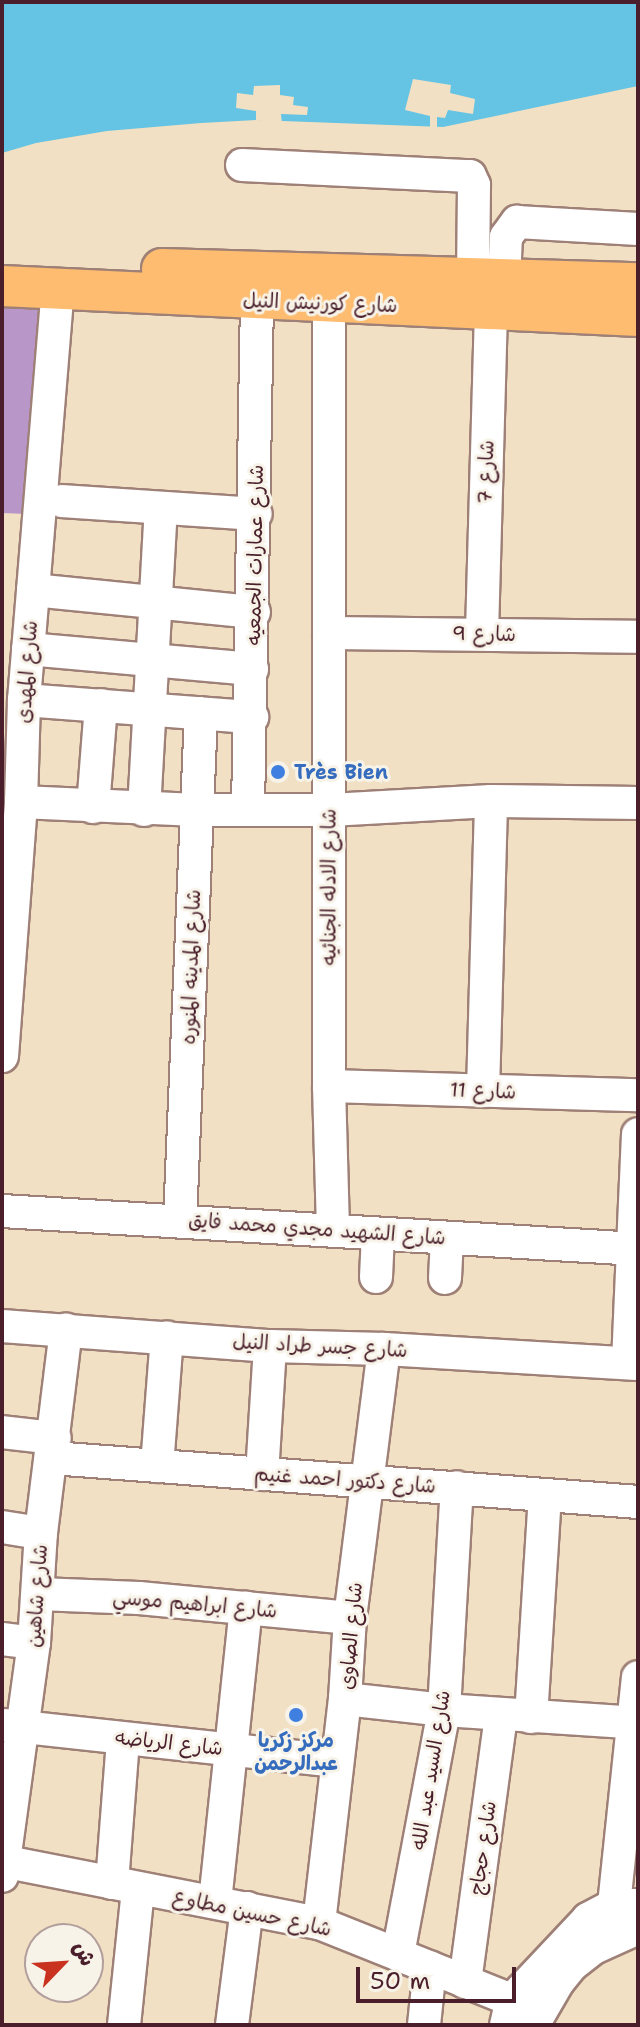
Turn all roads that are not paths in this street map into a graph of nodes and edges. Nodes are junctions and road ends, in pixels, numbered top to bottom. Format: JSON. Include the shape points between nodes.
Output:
{"nodes":[{"id":1,"x":242,"y":165,"type":"dead end"},
{"id":2,"x":638,"y":229,"type":"edge"},
{"id":3,"x":2,"y":263,"type":"edge"},
{"id":4,"x":638,"y":283,"type":"edge"},
{"id":5,"x":2,"y":286,"type":"edge"},
{"id":6,"x":58,"y":289,"type":"junction"},
{"id":7,"x":489,"y":289,"type":"junction"},
{"id":8,"x":257,"y":301,"type":"junction"},
{"id":9,"x":329,"y":304,"type":"junction"},
{"id":10,"x":638,"y":316,"type":"edge"},
{"id":11,"x":62,"y":501,"type":"dead end"},
{"id":12,"x":161,"y":508,"type":"junction"},
{"id":13,"x":256,"y":514,"type":"junction"},
{"id":14,"x":33,"y":590,"type":"junction"},
{"id":15,"x":156,"y":602,"type":"junction"},
{"id":16,"x":254,"y":612,"type":"junction"},
{"id":17,"x":329,"y":633,"type":"junction"},
{"id":18,"x":482,"y":633,"type":"junction"},
{"id":19,"x":638,"y":637,"type":"edge"},
{"id":20,"x":28,"y":649,"type":"junction"},
{"id":21,"x":152,"y":660,"type":"junction"},
{"id":22,"x":252,"y":669,"type":"junction"},
{"id":23,"x":24,"y":700,"type":"junction"},
{"id":24,"x":101,"y":705,"type":"junction"},
{"id":25,"x":150,"y":709,"type":"junction"},
{"id":26,"x":201,"y":713,"type":"junction"},
{"id":27,"x":252,"y":717,"type":"junction"},
{"id":28,"x":491,"y":801,"type":"junction"},
{"id":29,"x":21,"y":802,"type":"junction"},
{"id":30,"x":638,"y":803,"type":"edge"},
{"id":31,"x":93,"y":807,"type":"junction"},
{"id":32,"x":144,"y":810,"type":"junction"},
{"id":33,"x":197,"y":810,"type":"junction"},
{"id":34,"x":248,"y":810,"type":"junction"},
{"id":35,"x":330,"y":810,"type":"junction"},
{"id":36,"x":2,"y":1056,"type":"edge"},
{"id":37,"x":329,"y":1086,"type":"junction"},
{"id":38,"x":483,"y":1091,"type":"junction"},
{"id":39,"x":638,"y":1095,"type":"edge"},
{"id":40,"x":638,"y":1134,"type":"edge"},
{"id":41,"x":2,"y":1211,"type":"edge"},
{"id":42,"x":180,"y":1221,"type":"junction"},
{"id":43,"x":333,"y":1231,"type":"junction"},
{"id":44,"x":378,"y":1234,"type":"junction"},
{"id":45,"x":447,"y":1238,"type":"junction"},
{"id":46,"x":635,"y":1249,"type":"edge"},
{"id":47,"x":376,"y":1277,"type":"dead end"},
{"id":48,"x":445,"y":1278,"type":"dead end"},
{"id":49,"x":2,"y":1326,"type":"edge"},
{"id":50,"x":66,"y":1330,"type":"junction"},
{"id":51,"x":167,"y":1337,"type":"junction"},
{"id":52,"x":270,"y":1346,"type":"junction"},
{"id":53,"x":384,"y":1349,"type":"junction"},
{"id":54,"x":633,"y":1364,"type":"edge"},
{"id":55,"x":2,"y":1432,"type":"edge"},
{"id":56,"x":54,"y":1448,"type":"junction"},
{"id":57,"x":157,"y":1466,"type":"junction"},
{"id":58,"x":262,"y":1474,"type":"junction"},
{"id":59,"x":370,"y":1479,"type":"junction"},
{"id":60,"x":457,"y":1487,"type":"junction"},
{"id":61,"x":545,"y":1495,"type":"junction"},
{"id":62,"x":638,"y":1502,"type":"edge"},
{"id":63,"x":2,"y":1527,"type":"edge"},
{"id":64,"x":41,"y":1533,"type":"junction"},
{"id":65,"x":39,"y":1594,"type":"junction"},
{"id":66,"x":246,"y":1608,"type":"junction"},
{"id":67,"x":350,"y":1618,"type":"junction"},
{"id":68,"x":2,"y":1639,"type":"edge"},
{"id":69,"x":34,"y":1643,"type":"junction"},
{"id":70,"x":638,"y":1677,"type":"edge"},
{"id":71,"x":345,"y":1699,"type":"junction"},
{"id":72,"x":444,"y":1710,"type":"junction"},
{"id":73,"x":516,"y":1716,"type":"junction"},
{"id":74,"x":636,"y":1722,"type":"edge"},
{"id":75,"x":13,"y":1726,"type":"edge"},
{"id":76,"x":123,"y":1739,"type":"junction"},
{"id":77,"x":230,"y":1749,"type":"junction"},
{"id":78,"x":337,"y":1761,"type":"junction"},
{"id":79,"x":3,"y":1866,"type":"edge"},
{"id":80,"x":125,"y":1887,"type":"junction"},
{"id":81,"x":215,"y":1902,"type":"junction"},
{"id":82,"x":626,"y":1905,"type":"edge"},
{"id":83,"x":247,"y":1908,"type":"junction"},
{"id":84,"x":319,"y":1923,"type":"junction"},
{"id":85,"x":638,"y":1928,"type":"edge"},
{"id":86,"x":398,"y":1954,"type":"junction"},
{"id":87,"x":430,"y":1967,"type":"junction"},
{"id":88,"x":465,"y":1982,"type":"junction"},
{"id":89,"x":522,"y":2016,"type":"edge"},
{"id":90,"x":124,"y":2025,"type":"edge"},
{"id":91,"x":232,"y":2025,"type":"edge"},
{"id":92,"x":424,"y":2025,"type":"edge"}],
"edges":[{"from":1,"to":7,"type":"street","via":[[470,176]]},
{"from":2,"to":7,"type":"street","via":[[517,222],[506,237]]},
{"from":3,"to":7,"type":"main road","name":"شارع كورنيش النيل"},
{"from":4,"to":7,"type":"main road","name":"شارع كورنيش النيل"},
{"from":5,"to":6,"type":"main road","name":"شارع كورنيش النيل"},
{"from":6,"to":8,"type":"main road","name":"شارع كورنيش النيل"},
{"from":6,"to":14,"type":"street","name":"شارع المهدى"},
{"from":7,"to":9,"type":"main road","name":"شارع كورنيش النيل"},
{"from":7,"to":10,"type":"main road","name":"شارع كورنيش النيل"},
{"from":7,"to":18,"type":"street","name":"شارع 7"},
{"from":8,"to":9,"type":"main road","name":"شارع كورنيش النيل"},
{"from":8,"to":13,"type":"street","name":"شارع عمارات الجمعيه"},
{"from":9,"to":17,"type":"street","name":"شارع الادله الجنائيه"},
{"from":11,"to":12,"type":"street"},
{"from":12,"to":13,"type":"street"},
{"from":12,"to":15,"type":"street"},
{"from":13,"to":16,"type":"street","name":"شارع عمارات الجمعيه"},
{"from":14,"to":15,"type":"street"},
{"from":14,"to":20,"type":"street","name":"شارع المهدى"},
{"from":15,"to":16,"type":"street"},
{"from":15,"to":21,"type":"street"},
{"from":16,"to":22,"type":"street","name":"شارع عمارات الجمعيه"},
{"from":17,"to":18,"type":"street","name":"شارع 9"},
{"from":17,"to":35,"type":"street","name":"شارع الادله الجنائيه"},
{"from":18,"to":19,"type":"street","name":"شارع 9"},
{"from":20,"to":21,"type":"street"},
{"from":20,"to":23,"type":"street","name":"شارع المهدى"},
{"from":21,"to":22,"type":"street"},
{"from":21,"to":25,"type":"street"},
{"from":22,"to":27,"type":"street","name":"شارع عمارات الجمعيه"},
{"from":23,"to":24,"type":"street"},
{"from":23,"to":29,"type":"street","name":"شارع المهدى"},
{"from":24,"to":25,"type":"street"},
{"from":24,"to":31,"type":"street"},
{"from":25,"to":26,"type":"street"},
{"from":25,"to":32,"type":"street"},
{"from":26,"to":27,"type":"street"},
{"from":26,"to":33,"type":"street","name":"شارع المدينه المنوره"},
{"from":27,"to":34,"type":"street","name":"شارع عمارات الجمعيه"},
{"from":28,"to":30,"type":"street"},
{"from":28,"to":35,"type":"street"},
{"from":28,"to":38,"type":"street"},
{"from":29,"to":31,"type":"street"},
{"from":29,"to":36,"type":"street","name":"شارع المهدى"},
{"from":31,"to":32,"type":"street"},
{"from":32,"to":33,"type":"street"},
{"from":33,"to":34,"type":"street"},
{"from":33,"to":42,"type":"street","name":"شارع المدينه المنوره"},
{"from":34,"to":35,"type":"street"},
{"from":35,"to":37,"type":"street","name":"شارع الادله الجنائيه"},
{"from":37,"to":38,"type":"street","name":"شارع 11"},
{"from":37,"to":43,"type":"street","name":"شارع الادله الجنائيه"},
{"from":38,"to":39,"type":"street","name":"شارع 11"},
{"from":40,"to":46,"type":"street"},
{"from":41,"to":42,"type":"street","name":"شارع الشهيد مجدي محمد فايق"},
{"from":42,"to":43,"type":"street","name":"شارع الشهيد مجدي محمد فايق"},
{"from":43,"to":44,"type":"street","name":"شارع الشهيد مجدي محمد فايق"},
{"from":44,"to":45,"type":"street","name":"شارع الشهيد مجدي محمد فايق"},
{"from":44,"to":47,"type":"street"},
{"from":45,"to":46,"type":"street","name":"شارع الشهيد مجدي محمد فايق"},
{"from":45,"to":48,"type":"street"},
{"from":46,"to":54,"type":"street"},
{"from":49,"to":50,"type":"street","name":"شارع جسر طراد النيل"},
{"from":50,"to":51,"type":"street","name":"شارع جسر طراد النيل"},
{"from":50,"to":56,"type":"street","name":"شارع شاهين"},
{"from":51,"to":52,"type":"street","name":"شارع جسر طراد النيل"},
{"from":51,"to":57,"type":"street"},
{"from":52,"to":53,"type":"street","name":"شارع جسر طراد النيل"},
{"from":52,"to":58,"type":"street"},
{"from":53,"to":54,"type":"street","name":"شارع جسر طراد النيل"},
{"from":53,"to":59,"type":"street","name":"شارع الصاوى"},
{"from":55,"to":56,"type":"street","name":"شارع دكتور احمد غنيم"},
{"from":56,"to":57,"type":"street","name":"شارع دكتور احمد غنيم"},
{"from":56,"to":64,"type":"street","name":"شارع شاهين"},
{"from":57,"to":58,"type":"street","name":"شارع دكتور احمد غنيم"},
{"from":58,"to":59,"type":"street","name":"شارع دكتور احمد غنيم"},
{"from":59,"to":60,"type":"street","name":"شارع دكتور احمد غنيم"},
{"from":59,"to":67,"type":"street","name":"شارع الصاوى"},
{"from":60,"to":61,"type":"street","name":"شارع دكتور احمد غنيم"},
{"from":60,"to":72,"type":"street","name":"شارع السيد عبد الله"},
{"from":61,"to":62,"type":"street","name":"شارع دكتور احمد غنيم"},
{"from":61,"to":73,"type":"street","name":"شارع حجاج"},
{"from":63,"to":64,"type":"street"},
{"from":64,"to":65,"type":"street","name":"شارع شاهين"},
{"from":65,"to":66,"type":"street","name":"شارع ابراهيم موسي"},
{"from":65,"to":69,"type":"street","name":"شارع شاهين"},
{"from":66,"to":67,"type":"street","name":"شارع ابراهيم موسي"},
{"from":66,"to":77,"type":"street"},
{"from":67,"to":71,"type":"street","name":"شارع الصاوى"},
{"from":68,"to":69,"type":"street"},
{"from":69,"to":75,"type":"street","name":"شارع شاهين"},
{"from":70,"to":74,"type":"street"},
{"from":71,"to":72,"type":"street"},
{"from":71,"to":78,"type":"street","name":"شارع الصاوى"},
{"from":72,"to":73,"type":"street"},
{"from":72,"to":86,"type":"street","name":"شارع السيد عبد الله"},
{"from":73,"to":74,"type":"street"},
{"from":73,"to":88,"type":"street","name":"شارع حجاج"},
{"from":74,"to":82,"type":"street"},
{"from":75,"to":76,"type":"street","name":"شارع الرياضه"},
{"from":75,"to":79,"type":"street","name":"شارع شاهين"},
{"from":76,"to":77,"type":"street","name":"شارع الرياضه"},
{"from":76,"to":80,"type":"street"},
{"from":77,"to":78,"type":"street","name":"شارع الرياضه"},
{"from":77,"to":81,"type":"street"},
{"from":78,"to":84,"type":"street","name":"شارع الصاوى"},
{"from":79,"to":80,"type":"street","name":"شارع حسين مطاوع"},
{"from":80,"to":81,"type":"street","name":"شارع حسين مطاوع"},
{"from":80,"to":90,"type":"street"},
{"from":81,"to":83,"type":"street","name":"شارع حسين مطاوع"},
{"from":82,"to":89,"type":"street","via":[[580,1927]]},
{"from":83,"to":84,"type":"street","name":"شارع حسين مطاوع"},
{"from":83,"to":91,"type":"street"},
{"from":84,"to":86,"type":"street","name":"شارع حسين مطاوع"},
{"from":85,"to":89,"type":"street","via":[[594,1948]]},
{"from":86,"to":87,"type":"street","name":"شارع حسين مطاوع"},
{"from":87,"to":88,"type":"street","name":"شارع حسين مطاوع"},
{"from":87,"to":92,"type":"street"},
{"from":88,"to":89,"type":"street","name":"شارع حسين مطاوع"}]}
